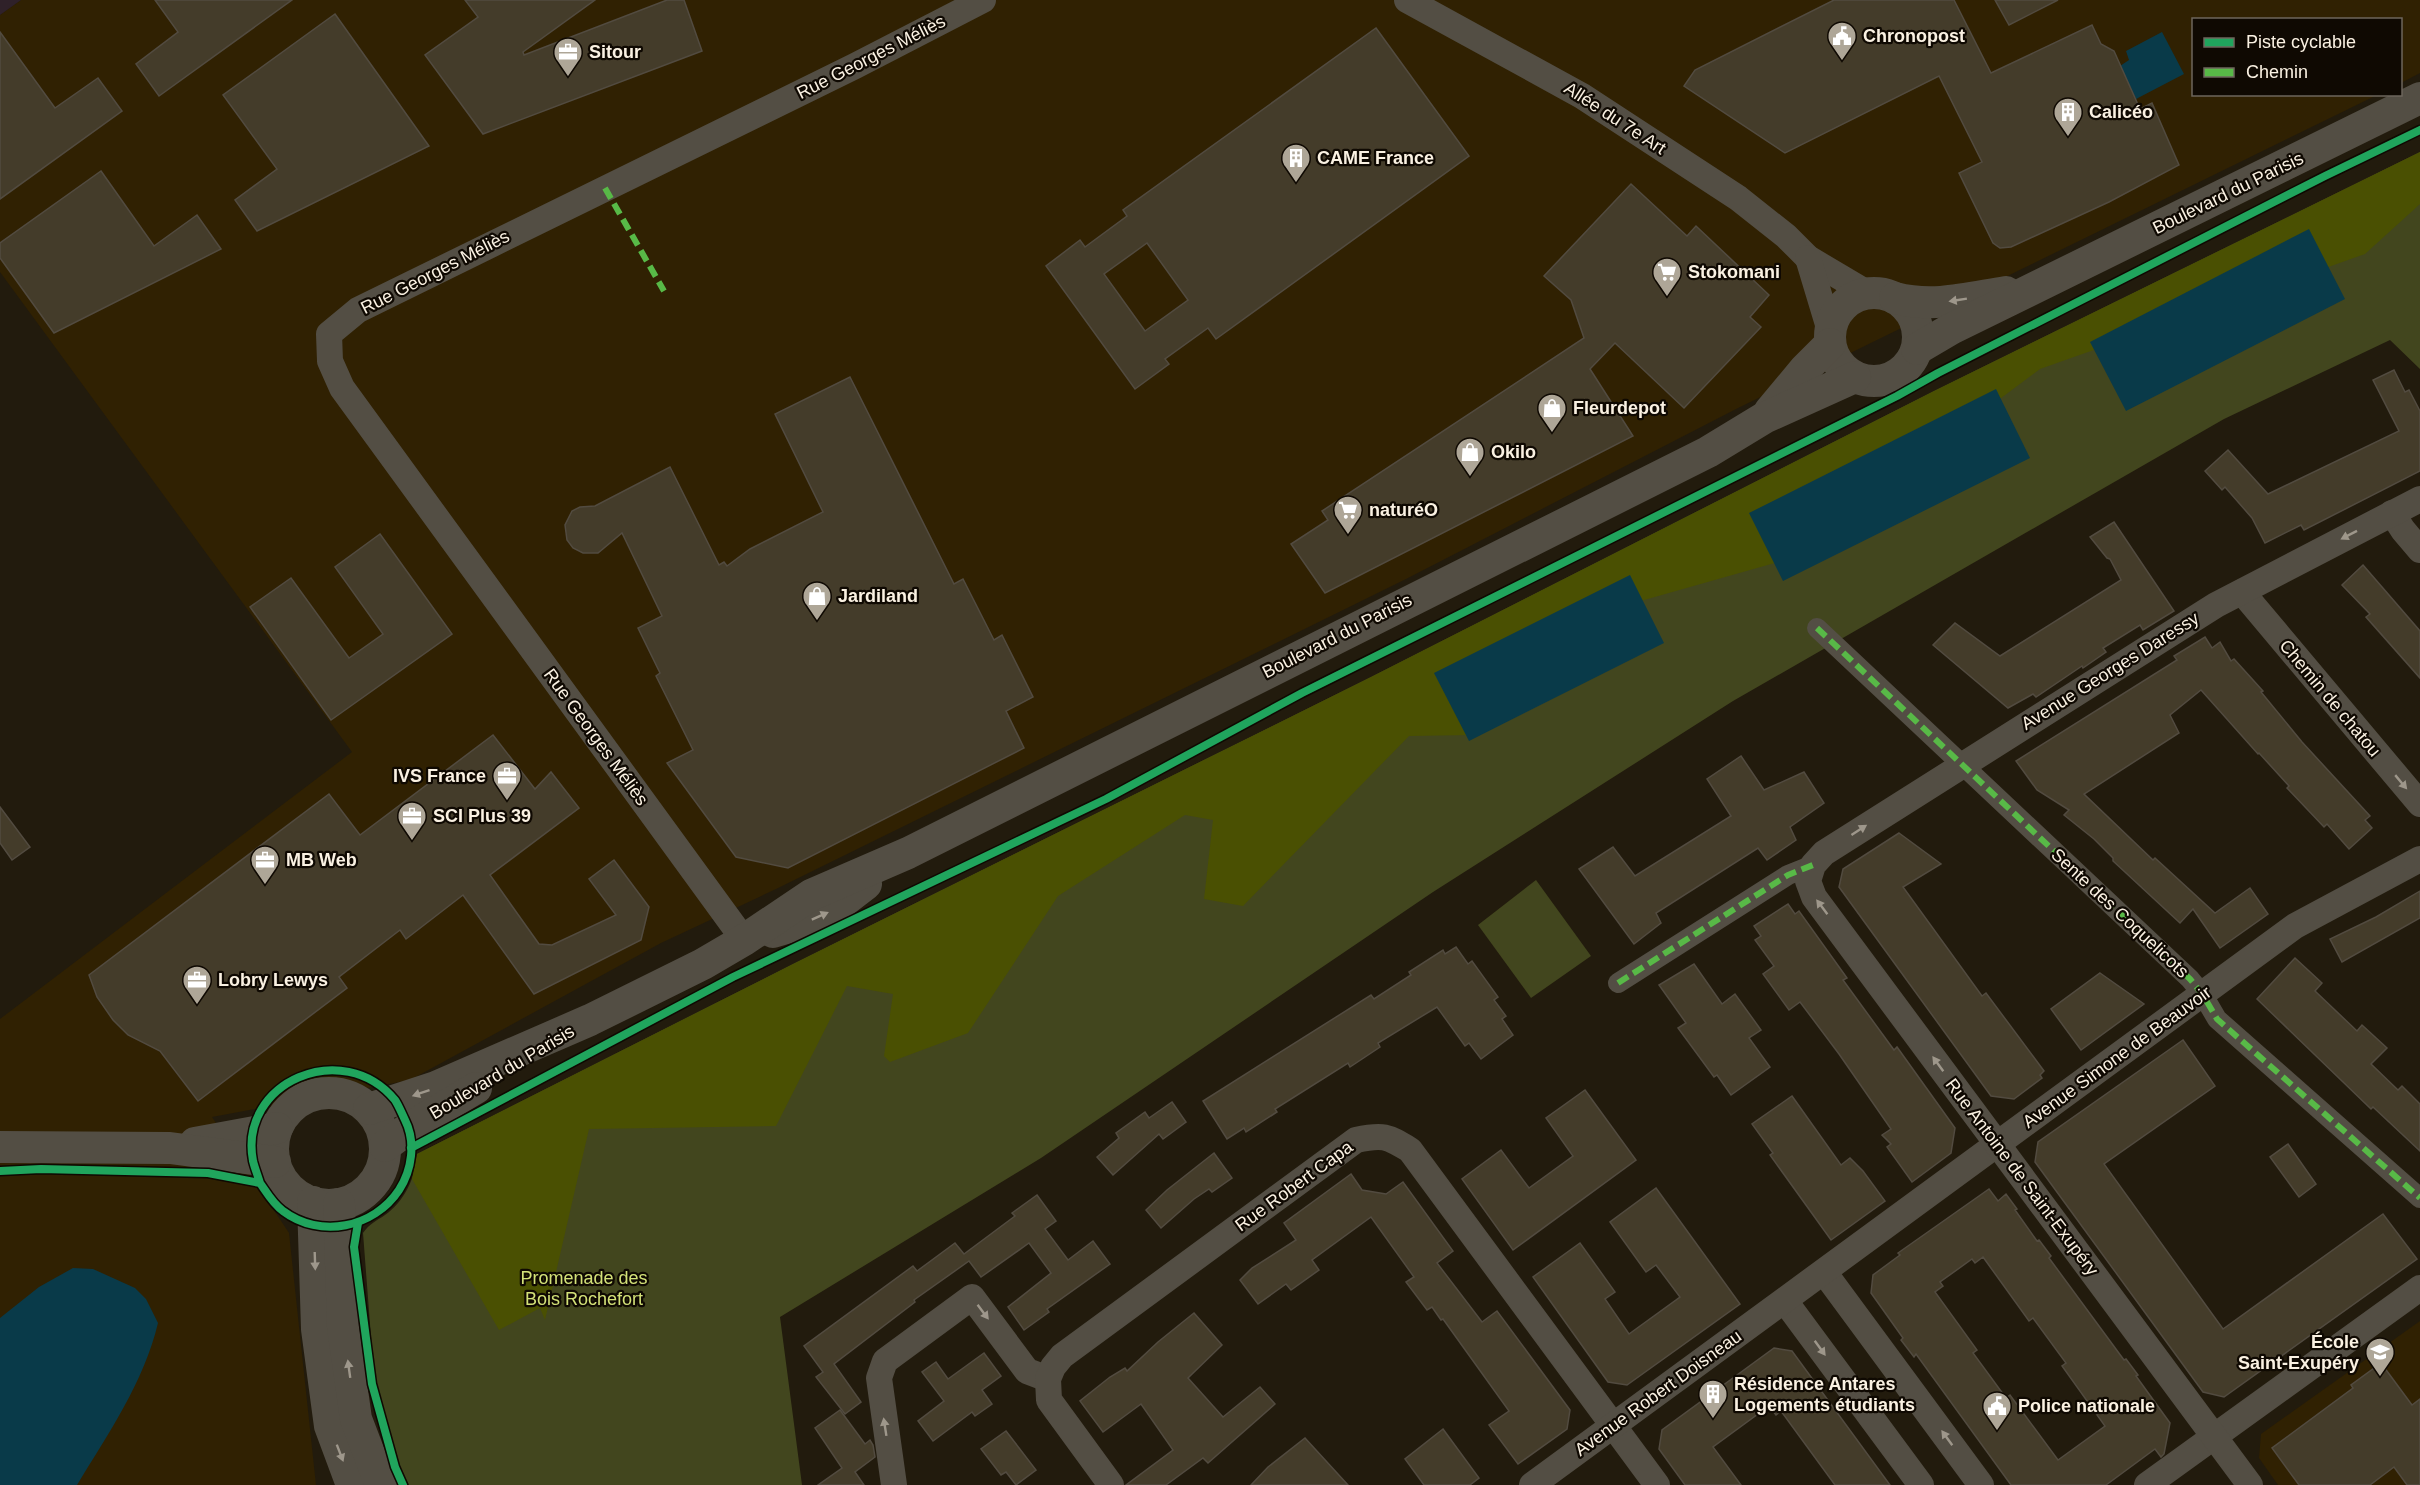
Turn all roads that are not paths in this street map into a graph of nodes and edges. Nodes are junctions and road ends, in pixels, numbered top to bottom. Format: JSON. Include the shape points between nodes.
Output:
{"nodes":[{"id":1,"x":983,"y":0,"type":"edge"},
{"id":2,"x":1407,"y":0,"type":"edge"},
{"id":3,"x":2420,"y":98,"type":"edge"},
{"id":4,"x":1808,"y":258,"type":"junction"},
{"id":5,"x":2037,"y":288,"type":"junction"},
{"id":6,"x":1881,"y":295,"type":"junction"},
{"id":7,"x":1830,"y":337,"type":"junction"},
{"id":8,"x":1917,"y":349,"type":"junction"},
{"id":9,"x":1855,"y":377,"type":"junction"},
{"id":10,"x":1764,"y":418,"type":"junction"},
{"id":11,"x":2420,"y":499,"type":"edge"},
{"id":12,"x":2392,"y":513,"type":"junction"},
{"id":13,"x":2420,"y":550,"type":"edge"},
{"id":14,"x":2242,"y":592,"type":"junction"},
{"id":15,"x":1817,"y":628,"type":"dead end"},
{"id":16,"x":1962,"y":764,"type":"junction"},
{"id":17,"x":2420,"y":804,"type":"edge"},
{"id":18,"x":2420,"y":859,"type":"edge"},
{"id":19,"x":1813,"y":865,"type":"junction"},
{"id":20,"x":744,"y":940,"type":"junction"},
{"id":21,"x":1618,"y":983,"type":"dead end"},
{"id":22,"x":2203,"y":995,"type":"junction"},
{"id":23,"x":590,"y":1020,"type":"junction"},
{"id":24,"x":369,"y":1109,"type":"junction"},
{"id":25,"x":277,"y":1128,"type":"junction"},
{"id":26,"x":1997,"y":1145,"type":"junction"},
{"id":27,"x":385,"y":1146,"type":"junction"},
{"id":28,"x":0,"y":1147,"type":"edge"},
{"id":29,"x":170,"y":1148,"type":"junction"},
{"id":30,"x":274,"y":1162,"type":"junction"},
{"id":31,"x":2420,"y":1198,"type":"edge"},
{"id":32,"x":326,"y":1203,"type":"junction"},
{"id":33,"x":1824,"y":1272,"type":"junction"},
{"id":34,"x":2420,"y":1288,"type":"edge"},
{"id":35,"x":1785,"y":1301,"type":"junction"},
{"id":36,"x":1038,"y":1375,"type":"junction"},
{"id":37,"x":1613,"y":1424,"type":"junction"},
{"id":38,"x":2214,"y":1436,"type":"junction"},
{"id":39,"x":352,"y":1485,"type":"edge"},
{"id":40,"x":381,"y":1485,"type":"edge"},
{"id":41,"x":894,"y":1485,"type":"edge"},
{"id":42,"x":1111,"y":1485,"type":"edge"},
{"id":43,"x":1532,"y":1485,"type":"edge"},
{"id":44,"x":1657,"y":1485,"type":"edge"},
{"id":45,"x":1921,"y":1485,"type":"edge"},
{"id":46,"x":1981,"y":1485,"type":"edge"},
{"id":47,"x":2147,"y":1485,"type":"edge"},
{"id":48,"x":2250,"y":1485,"type":"edge"}],
"edges":[{"from":1,"to":20,"type":"street","name":"Rue Georges Méliès","via":[[358,310],[329,334],[330,362],[342,388]]},
{"from":2,"to":4,"type":"street","name":"Allée du 7e Art","via":[[1582,96],[1738,198]]},
{"from":3,"to":5,"type":"street","name":"Boulevard du Parisis"},
{"from":4,"to":6,"type":"street","name":"Allée du 7e Art"},
{"from":4,"to":7,"type":"street","name":"Allée du 7e Art"},
{"from":5,"to":6,"type":"street","name":"Boulevard du Parisis","one_way":true,"via":[[1937,303]]},
{"from":5,"to":8,"type":"street","name":"Boulevard du Parisis"},
{"from":6,"to":7,"type":"street","via":[[1853,297],[1842,306],[1833,317]]},
{"from":6,"to":8,"type":"street","via":[[1907,307],[1915,320]]},
{"from":7,"to":9,"type":"street","via":[[1834,357],[1842,369]]},
{"from":7,"to":10,"type":"street","name":"Boulevard du Parisis"},
{"from":8,"to":9,"type":"street","via":[[1899,374],[1885,380]]},
{"from":9,"to":10,"type":"street","name":"Boulevard du Parisis"},
{"from":10,"to":20,"type":"street","name":"Boulevard du Parisis","via":[[1708,452],[908,853],[811,895]]},
{"from":11,"to":12,"type":"street","name":"Avenue Georges Daressy"},
{"from":12,"to":13,"type":"street"},
{"from":12,"to":14,"type":"street","name":"Avenue Georges Daressy","one_way":true},
{"from":14,"to":16,"type":"street","name":"Avenue Georges Daressy"},
{"from":14,"to":17,"type":"street","name":"Chemin de chatou","one_way":true},
{"from":15,"to":16,"type":"street","name":"Sente des Coquelicots"},
{"from":19,"to":16,"type":"street","name":"Avenue Georges Daressy","one_way":true,"via":[[1824,853]]},
{"from":16,"to":22,"type":"street","name":"Sente des Coquelicots"},
{"from":18,"to":22,"type":"street","name":"Avenue Simone de Beauvoir","via":[[2295,926]]},
{"from":19,"to":21,"type":"street","via":[[1788,875]]},
{"from":26,"to":19,"type":"street","name":"Rue Antoine de Saint-Exupéry","one_way":true,"via":[[1814,897],[1808,881]]},
{"from":20,"to":23,"type":"street","name":"Boulevard du Parisis"},
{"from":22,"to":26,"type":"street","name":"Avenue Simone de Beauvoir"},
{"from":22,"to":31,"type":"street","name":"Sente des Coquelicots","via":[[2217,1019]]},
{"from":23,"to":24,"type":"street","name":"Boulevard du Parisis","one_way":true,"via":[[436,1087]]},
{"from":23,"to":27,"type":"street","name":"Boulevard du Parisis"},
{"from":24,"to":25,"type":"street","via":[[341,1094],[310,1096],[285,1114]]},
{"from":24,"to":27,"type":"street","via":[[383,1132]]},
{"from":25,"to":29,"type":"street"},
{"from":25,"to":30,"type":"street"},
{"from":26,"to":33,"type":"street","name":"Avenue Simone de Beauvoir"},
{"from":26,"to":38,"type":"street","name":"Rue Antoine de Saint-Exupéry"},
{"from":27,"to":32,"type":"street","via":[[380,1172],[364,1193]]},
{"from":28,"to":29,"type":"street"},
{"from":29,"to":30,"type":"street"},
{"from":30,"to":32,"type":"street","via":[[291,1190]]},
{"from":32,"to":39,"type":"street","one_way":true,"via":[[316,1329],[330,1426]]},
{"from":40,"to":32,"type":"street","one_way":true,"via":[[356,1419]]},
{"from":33,"to":35,"type":"street","name":"Avenue Robert Doisneau"},
{"from":46,"to":33,"type":"street","one_way":true},
{"from":34,"to":38,"type":"street"},
{"from":35,"to":37,"type":"street","name":"Avenue Robert Doisneau"},
{"from":35,"to":45,"type":"street","one_way":true},
{"from":36,"to":37,"type":"street","name":"Rue Robert Capa","via":[[1356,1140],[1388,1137],[1410,1150]]},
{"from":41,"to":36,"type":"street","one_way":true,"via":[[879,1378],[885,1361],[972,1297]]},
{"from":36,"to":42,"type":"street","via":[[1049,1400]]},
{"from":37,"to":43,"type":"street","name":"Avenue Robert Doisneau"},
{"from":37,"to":44,"type":"street","name":"Rue Robert Capa"},
{"from":38,"to":47,"type":"street"},
{"from":38,"to":48,"type":"street","name":"Rue Antoine de Saint-Exupéry"}]}
